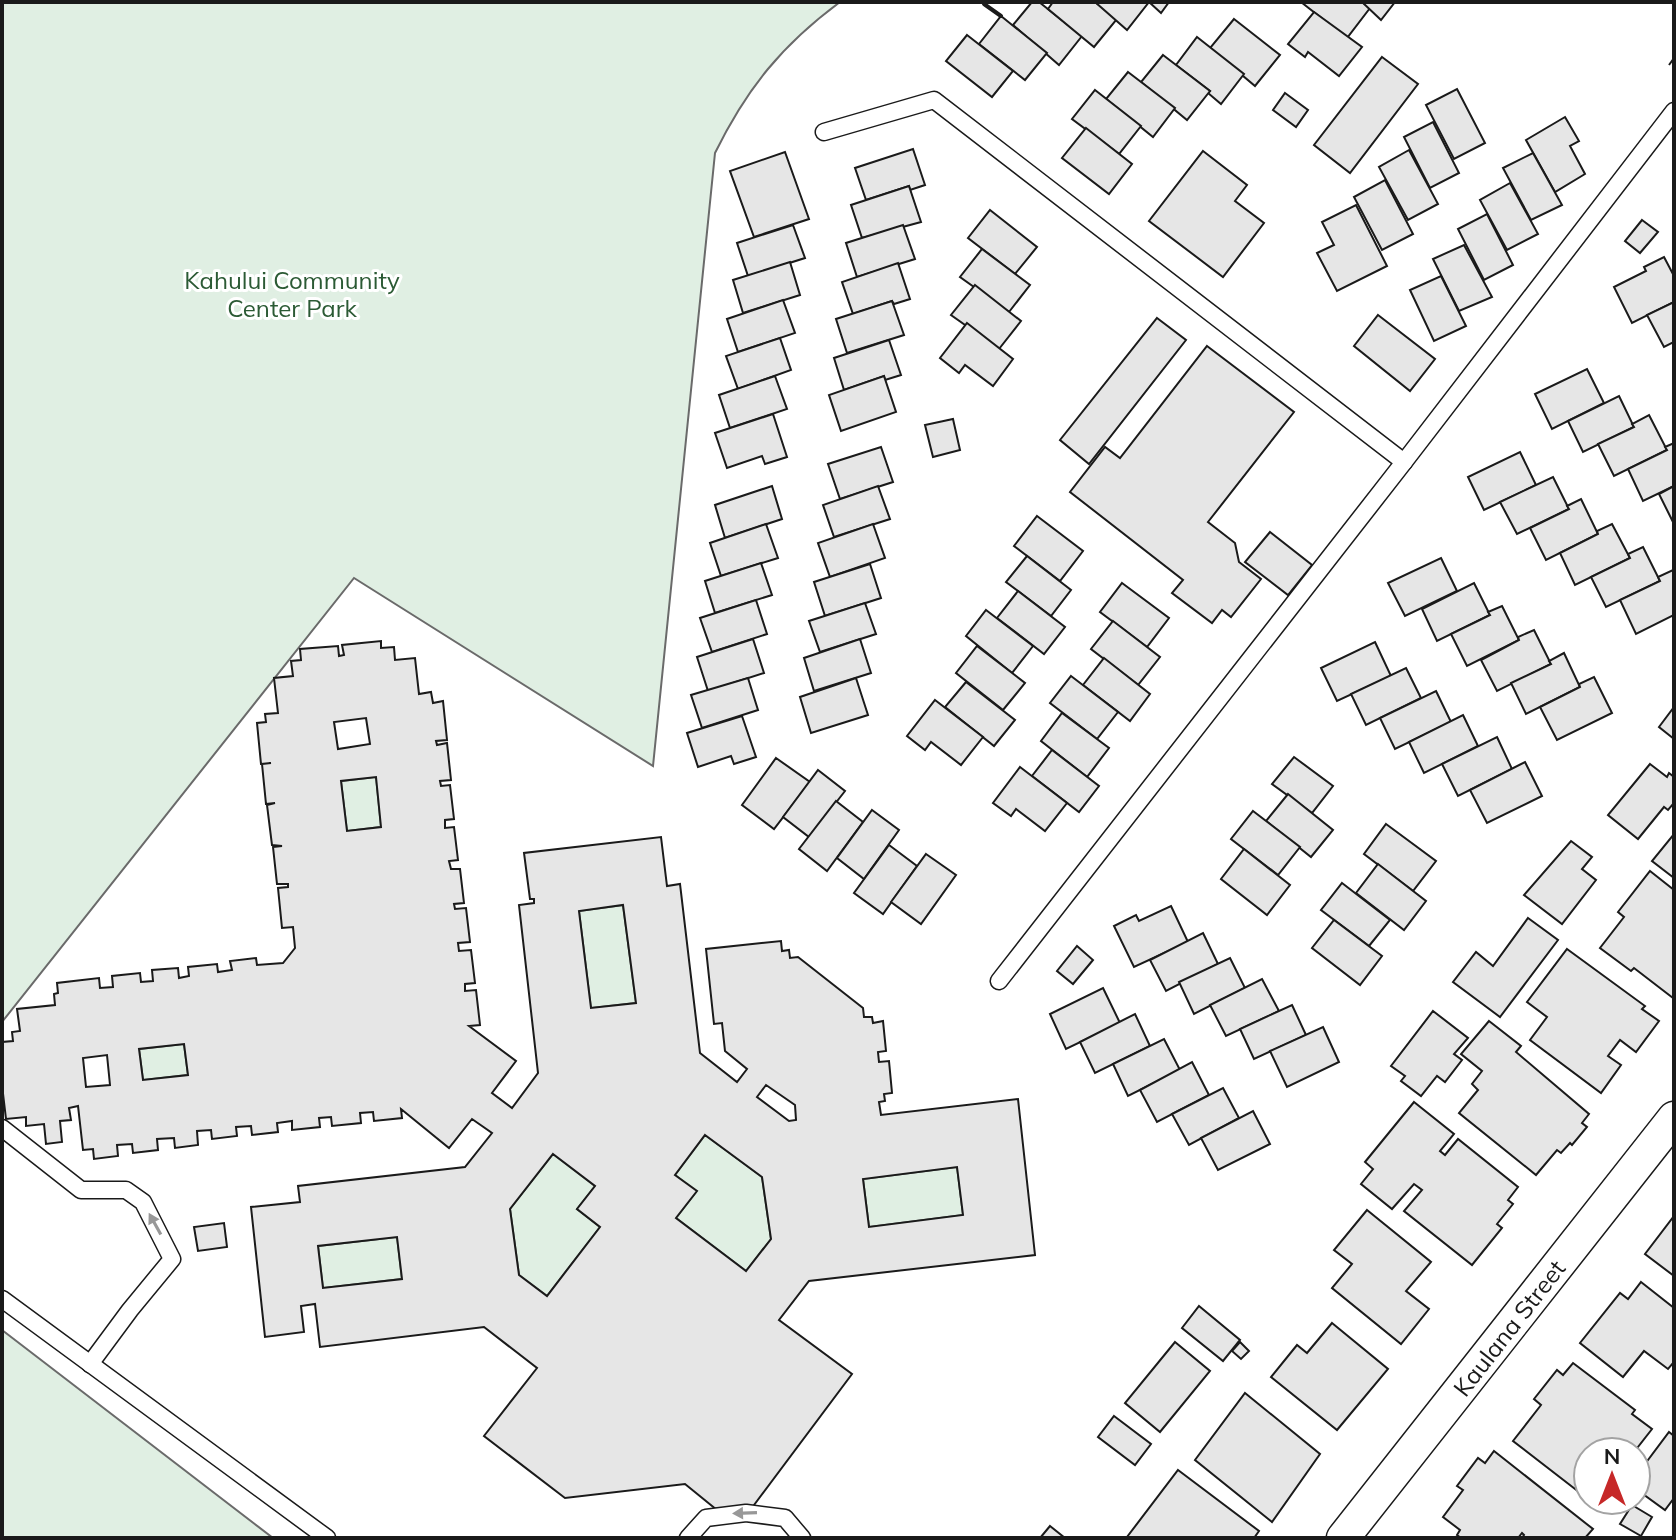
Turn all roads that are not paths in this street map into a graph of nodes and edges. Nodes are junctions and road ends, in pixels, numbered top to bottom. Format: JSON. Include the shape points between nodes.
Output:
{"nodes":[{"id":1,"x":1674,"y":111,"type":"edge"},
{"id":2,"x":824,"y":132,"type":"dead end"},
{"id":3,"x":1404,"y":462,"type":"junction"},
{"id":4,"x":999,"y":981,"type":"dead end"},
{"id":5,"x":1674,"y":1118,"type":"edge"},
{"id":6,"x":2,"y":1128,"type":"edge"},
{"id":7,"x":2,"y":1299,"type":"edge"},
{"id":8,"x":90,"y":1364,"type":"junction"},
{"id":9,"x":327,"y":1538,"type":"edge"},
{"id":10,"x":688,"y":1538,"type":"edge"},
{"id":11,"x":802,"y":1538,"type":"edge"},
{"id":12,"x":1343,"y":1538,"type":"edge"}],
"edges":[{"from":1,"to":3,"type":"lane"},
{"from":2,"to":3,"type":"lane","via":[[934,100]]},
{"from":3,"to":4,"type":"lane"},
{"from":5,"to":12,"type":"street","name":"Kaulana Street"},
{"from":8,"to":6,"type":"lane","one_way":true,"via":[[172,1259],[143,1202],[126,1190],[81,1190]]},
{"from":7,"to":8,"type":"lane"},
{"from":8,"to":9,"type":"lane"},
{"from":11,"to":10,"type":"lane","one_way":true,"via":[[785,1518],[760,1513],[706,1518]]}]}
